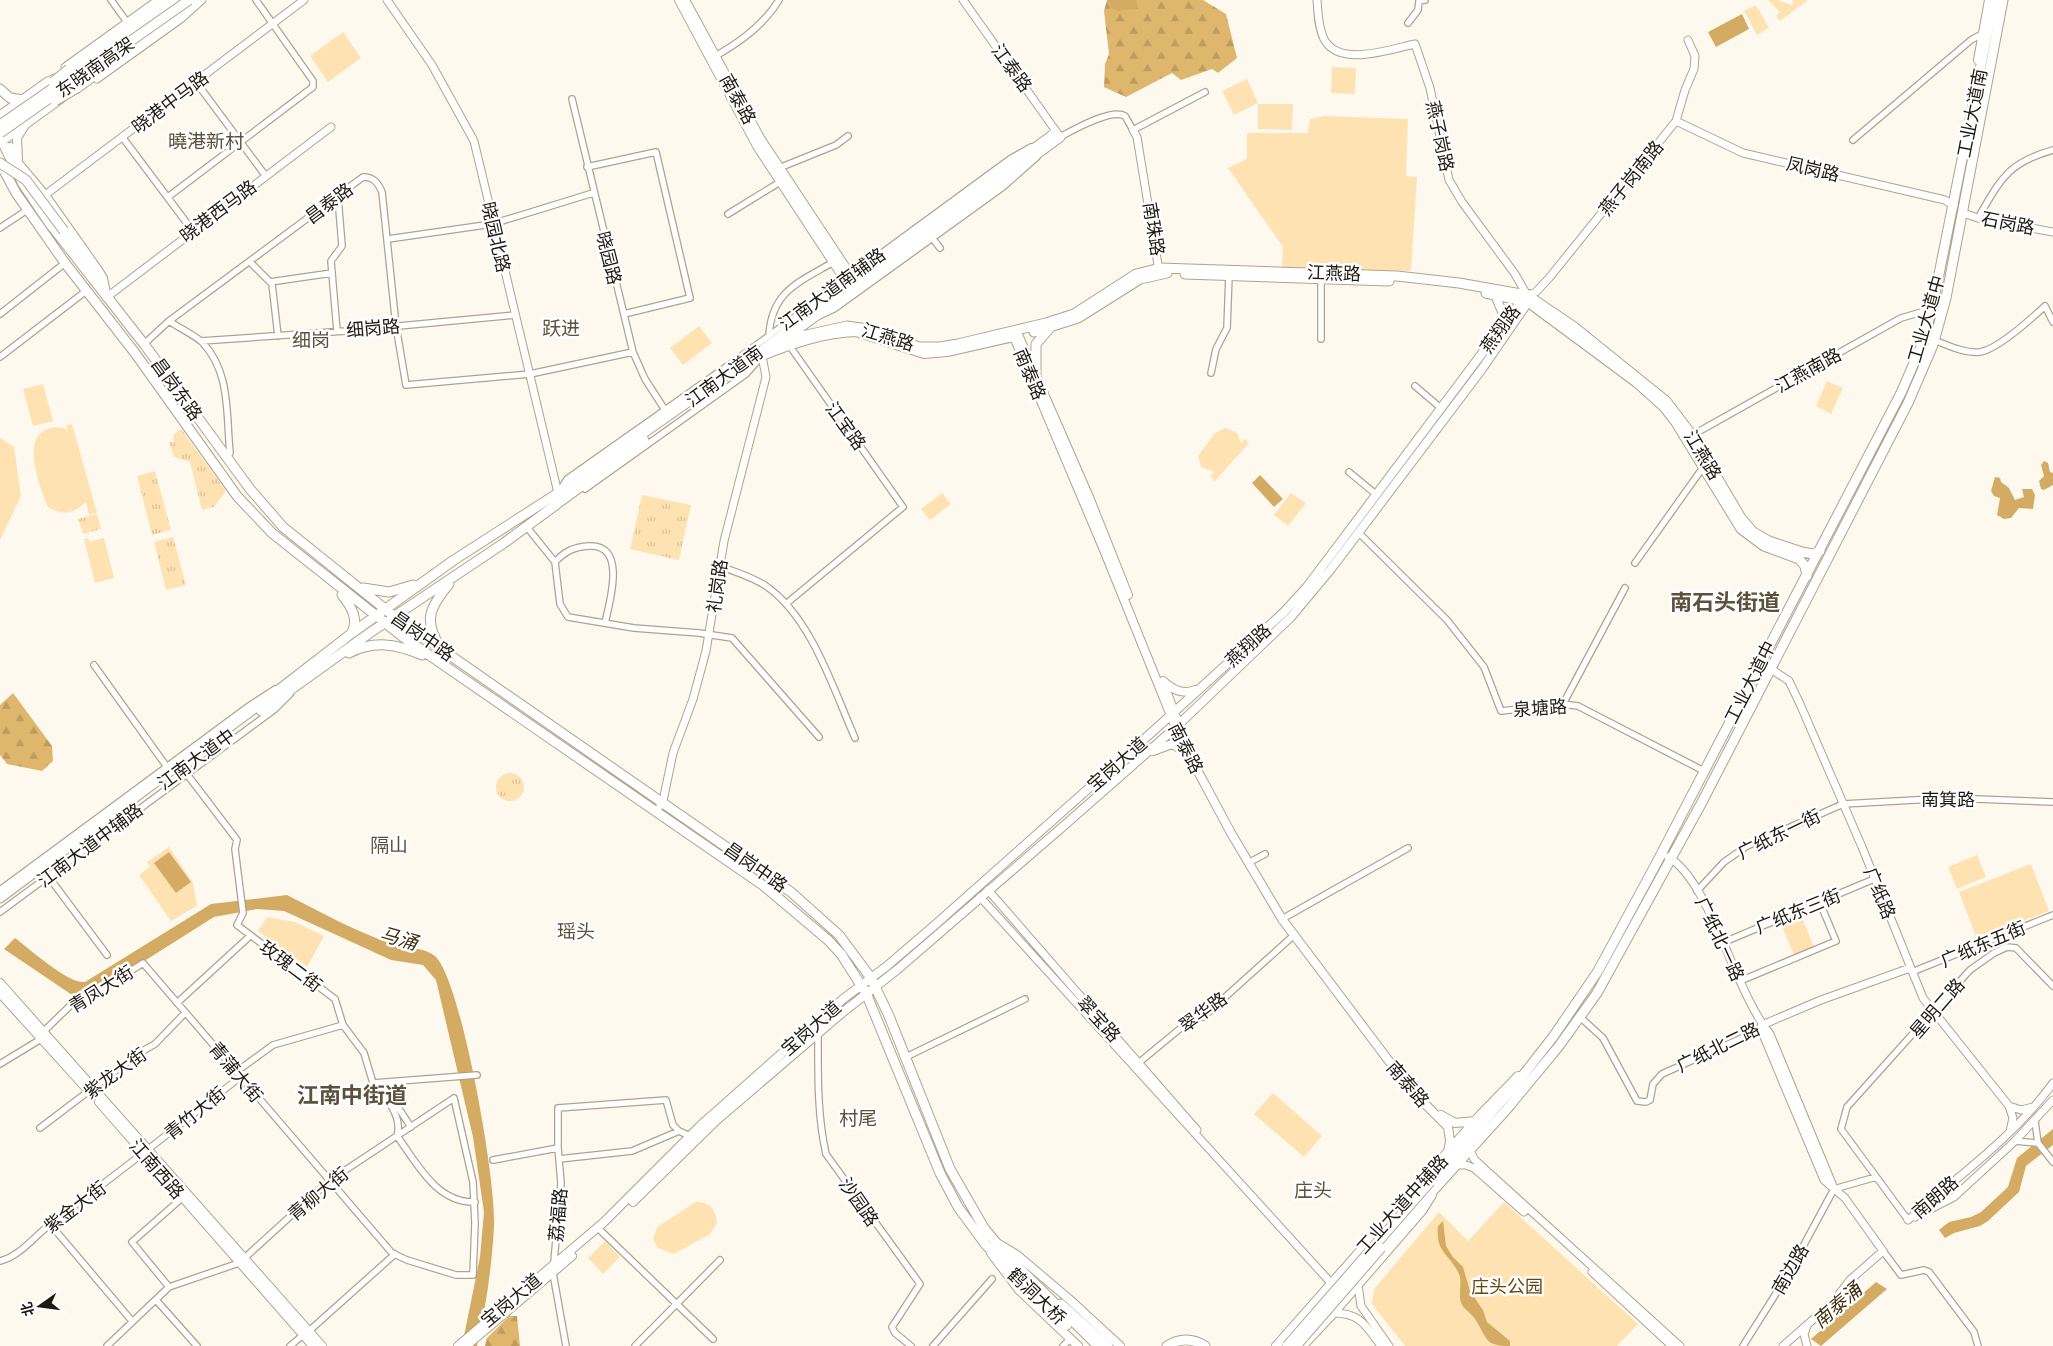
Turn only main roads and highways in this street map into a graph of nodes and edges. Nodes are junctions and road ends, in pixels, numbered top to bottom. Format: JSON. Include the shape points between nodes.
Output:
{"nodes":[{"id":1,"x":166,"y":0,"type":"edge"},
{"id":2,"x":175,"y":0,"type":"edge"},
{"id":3,"x":189,"y":0,"type":"edge"},
{"id":4,"x":196,"y":0,"type":"edge"},
{"id":5,"x":679,"y":0,"type":"edge"},
{"id":6,"x":686,"y":0,"type":"edge"},
{"id":7,"x":1989,"y":0,"type":"edge"},
{"id":8,"x":1994,"y":0,"type":"edge"},
{"id":9,"x":2003,"y":0,"type":"edge"},
{"id":10,"x":712,"y":58,"type":"junction"},
{"id":11,"x":74,"y":71,"type":"junction"},
{"id":12,"x":0,"y":89,"type":"edge"},
{"id":13,"x":24,"y":100,"type":"junction"},
{"id":14,"x":1972,"y":112,"type":"junction"},
{"id":15,"x":25,"y":124,"type":"junction"},
{"id":16,"x":1,"y":132,"type":"edge"},
{"id":17,"x":1058,"y":134,"type":"road end"},
{"id":18,"x":0,"y":162,"type":"edge"},
{"id":19,"x":19,"y":164,"type":"junction"},
{"id":20,"x":0,"y":174,"type":"edge"},
{"id":21,"x":16,"y":193,"type":"junction"},
{"id":22,"x":35,"y":203,"type":"junction"},
{"id":23,"x":1950,"y":226,"type":"joint"},
{"id":24,"x":836,"y":260,"type":"junction"},
{"id":25,"x":1159,"y":270,"type":"junction"},
{"id":26,"x":851,"y":281,"type":"junction"},
{"id":27,"x":1495,"y":295,"type":"junction"},
{"id":28,"x":107,"y":297,"type":"junction"},
{"id":29,"x":1526,"y":299,"type":"junction"},
{"id":30,"x":815,"y":317,"type":"junction"},
{"id":31,"x":1509,"y":323,"type":"junction"},
{"id":32,"x":1050,"y":328,"type":"junction"},
{"id":33,"x":821,"y":331,"type":"junction"},
{"id":34,"x":1017,"y":334,"type":"junction"},
{"id":35,"x":779,"y":343,"type":"junction"},
{"id":36,"x":759,"y":351,"type":"junction"},
{"id":37,"x":1036,"y":374,"type":"junction"},
{"id":38,"x":1690,"y":436,"type":"junction"},
{"id":39,"x":560,"y":496,"type":"junction"},
{"id":40,"x":1820,"y":551,"type":"junction"},
{"id":41,"x":458,"y":574,"type":"junction"},
{"id":42,"x":1807,"y":576,"type":"junction"},
{"id":43,"x":329,"y":579,"type":"junction"},
{"id":44,"x":424,"y":581,"type":"junction"},
{"id":45,"x":358,"y":587,"type":"junction"},
{"id":46,"x":385,"y":609,"type":"junction"},
{"id":47,"x":375,"y":617,"type":"junction"},
{"id":48,"x":395,"y":617,"type":"junction"},
{"id":49,"x":384,"y":623,"type":"junction"},
{"id":50,"x":352,"y":633,"type":"junction"},
{"id":51,"x":442,"y":650,"type":"junction"},
{"id":52,"x":328,"y":663,"type":"junction"},
{"id":53,"x":439,"y":663,"type":"junction"},
{"id":54,"x":1162,"y":680,"type":"junction"},
{"id":55,"x":1202,"y":687,"type":"junction"},
{"id":56,"x":1172,"y":714,"type":"junction"},
{"id":57,"x":1177,"y":726,"type":"junction"},
{"id":58,"x":1188,"y":754,"type":"junction"},
{"id":59,"x":1142,"y":756,"type":"junction"},
{"id":60,"x":183,"y":766,"type":"junction"},
{"id":61,"x":686,"y":818,"type":"junction"},
{"id":62,"x":679,"y":828,"type":"junction"},
{"id":63,"x":0,"y":898,"type":"edge"},
{"id":64,"x":0,"y":905,"type":"edge"},
{"id":65,"x":1283,"y":918,"type":"junction"},
{"id":66,"x":0,"y":982,"type":"edge"},
{"id":67,"x":873,"y":982,"type":"junction"},
{"id":68,"x":861,"y":985,"type":"junction"},
{"id":69,"x":0,"y":993,"type":"edge"},
{"id":70,"x":866,"y":993,"type":"junction"},
{"id":71,"x":42,"y":1035,"type":"junction"},
{"id":72,"x":1531,"y":1064,"type":"junction"},
{"id":73,"x":1475,"y":1121,"type":"junction"},
{"id":74,"x":147,"y":1152,"type":"junction"},
{"id":75,"x":1448,"y":1152,"type":"junction"},
{"id":76,"x":1434,"y":1183,"type":"junction"},
{"id":77,"x":989,"y":1243,"type":"junction"},
{"id":78,"x":242,"y":1261,"type":"junction"},
{"id":79,"x":553,"y":1269,"type":"junction"},
{"id":80,"x":1333,"y":1313,"type":"joint"},
{"id":81,"x":1319,"y":1330,"type":"junction"},
{"id":82,"x":306,"y":1333,"type":"junction"},
{"id":83,"x":1080,"y":1334,"type":"junction"},
{"id":84,"x":313,"y":1346,"type":"edge"},
{"id":85,"x":322,"y":1346,"type":"edge"},
{"id":86,"x":458,"y":1346,"type":"edge"},
{"id":87,"x":466,"y":1346,"type":"edge"},
{"id":88,"x":1078,"y":1346,"type":"edge"},
{"id":89,"x":1089,"y":1346,"type":"edge"},
{"id":90,"x":1098,"y":1346,"type":"edge"},
{"id":91,"x":1108,"y":1346,"type":"edge"},
{"id":92,"x":1120,"y":1346,"type":"edge"},
{"id":93,"x":1167,"y":1346,"type":"edge"},
{"id":94,"x":1205,"y":1346,"type":"edge"},
{"id":95,"x":1276,"y":1346,"type":"edge"},
{"id":96,"x":1287,"y":1346,"type":"edge"},
{"id":97,"x":1296,"y":1346,"type":"edge"},
{"id":98,"x":1302,"y":1346,"type":"edge"},
{"id":99,"x":1308,"y":1346,"type":"edge"}],
"edges":[{"from":1,"to":16,"type":"main road","bridge":true,"via":[[69,69]]},
{"from":2,"to":11,"type":"main road"},
{"from":2,"to":16,"type":"main road","name":"东晓南高架","bridge":true},
{"from":3,"to":16,"type":"main road","name":"东晓南高架","bridge":true},
{"from":4,"to":15,"type":"main road"},
{"from":4,"to":16,"type":"main road","bridge":true,"via":[[77,88]]},
{"from":5,"to":10,"type":"main road","name":"南泰路"},
{"from":6,"to":10,"type":"main road","name":"南泰路"},
{"from":7,"to":14,"type":"main road"},
{"from":8,"to":14,"type":"main road","name":"工业大道南"},
{"from":9,"to":76,"type":"main road","via":[[1946,298],[1923,372],[1621,952],[1580,1017],[1507,1109],[1457,1165]]},
{"from":10,"to":24,"type":"main road","name":"南泰路"},
{"from":10,"to":24,"type":"main road","name":"南泰路","via":[[746,129]]},
{"from":11,"to":13,"type":"main road","via":[[48,82]]},
{"from":11,"to":16,"type":"main road"},
{"from":12,"to":13,"type":"main road","via":[[10,98]]},
{"from":13,"to":16,"type":"main road"},
{"from":14,"to":23,"type":"main road","name":"工业大道南"},
{"from":15,"to":16,"type":"main road"},
{"from":15,"to":19,"type":"main road","via":[[16,146]]},
{"from":16,"to":19,"type":"main road"},
{"from":16,"to":22,"type":"main road","name":"昌岗东路"},
{"from":17,"to":26,"type":"main road","name":"江南大道南","via":[[931,235],[911,238]]},
{"from":18,"to":21,"type":"main road","name":"昌岗东路"},
{"from":18,"to":28,"type":"main road","bridge":true,"via":[[26,180],[101,283]]},
{"from":19,"to":22,"type":"main road"},
{"from":19,"to":28,"type":"main road","via":[[45,195],[103,278]]},
{"from":20,"to":21,"type":"main road"},
{"from":21,"to":43,"type":"main road","name":"昌岗东路","via":[[246,507],[272,533]]},
{"from":22,"to":28,"type":"main road","name":"昌岗东路"},
{"from":23,"to":40,"type":"main road","name":"工业大道中","via":[[1920,349],[1901,394]]},
{"from":24,"to":26,"type":"main road","name":"南泰路"},
{"from":25,"to":27,"type":"main road","name":"江燕路","via":[[1417,283]]},
{"from":25,"to":29,"type":"main road","name":"江燕路","via":[[1397,276],[1459,283]]},
{"from":25,"to":32,"type":"main road","name":"江燕路","via":[[1078,318]]},
{"from":25,"to":34,"type":"main road","name":"江燕路","via":[[1136,274],[1074,314]]},
{"from":26,"to":30,"type":"main road","name":"江南大道南"},
{"from":26,"to":36,"type":"main road","name":"江南大道南"},
{"from":27,"to":29,"type":"main road","name":"江燕路"},
{"from":27,"to":31,"type":"main road"},
{"from":28,"to":45,"type":"main road","name":"昌岗东路","via":[[264,507],[283,527]]},
{"from":29,"to":31,"type":"main road","name":"燕翔路"},
{"from":29,"to":38,"type":"main road","name":"江燕路","via":[[1636,382]]},
{"from":30,"to":33,"type":"main road"},
{"from":30,"to":35,"type":"main road","name":"江南大道南"},
{"from":31,"to":55,"type":"main road","name":"燕翔路","via":[[1306,588]]},
{"from":31,"to":57,"type":"main road","name":"燕翔路","via":[[1359,533],[1302,606]]},
{"from":32,"to":34,"type":"main road","name":"江燕路"},
{"from":32,"to":37,"type":"main road","via":[[1036,344]]},
{"from":33,"to":34,"type":"main road","name":"江燕路","via":[[856,327],[928,348]]},
{"from":33,"to":35,"type":"main road","name":"江燕路"},
{"from":34,"to":36,"type":"main road","name":"江燕路","via":[[930,354],[906,350],[856,332]]},
{"from":34,"to":37,"type":"main road","name":"南泰路"},
{"from":34,"to":56,"type":"main road","name":"南泰路"},
{"from":35,"to":36,"type":"main road","name":"江燕路"},
{"from":36,"to":39,"type":"main road","name":"江南大道南"},
{"from":37,"to":54,"type":"main road","name":"南泰路"},
{"from":38,"to":40,"type":"main road","name":"江燕路","via":[[1753,532],[1769,542],[1802,552],[1813,554]]},
{"from":38,"to":42,"type":"main road","name":"江燕路","via":[[1742,529],[1760,544],[1799,559]]},
{"from":39,"to":41,"type":"main road","name":"江南大道南","via":[[526,526]]},
{"from":39,"to":44,"type":"main road","name":"江南大道南"},
{"from":40,"to":42,"type":"main road","name":"工业大道中"},
{"from":41,"to":48,"type":"main road","name":"江南大道南"},
{"from":41,"to":51,"type":"main road","via":[[431,610],[431,628]]},
{"from":42,"to":72,"type":"main road","name":"工业大道中","via":[[1598,971]]},
{"from":43,"to":47,"type":"main road","name":"昌岗东路"},
{"from":43,"to":50,"type":"main road","via":[[352,609],[355,622]]},
{"from":44,"to":45,"type":"main road","via":[[389,592]]},
{"from":44,"to":46,"type":"main road","name":"江南大道南"},
{"from":45,"to":46,"type":"main road","name":"昌岗东路"},
{"from":46,"to":47,"type":"main road","name":"江南大道中"},
{"from":46,"to":48,"type":"main road","name":"昌岗中路"},
{"from":47,"to":49,"type":"main road","name":"昌岗中路"},
{"from":47,"to":50,"type":"main road","name":"江南大道中"},
{"from":48,"to":49,"type":"main road","name":"江南大道中"},
{"from":48,"to":51,"type":"main road","name":"昌岗中路"},
{"from":49,"to":52,"type":"main road","name":"江南大道中"},
{"from":49,"to":53,"type":"main road","name":"昌岗中路"},
{"from":50,"to":60,"type":"main road","name":"江南大道中"},
{"from":51,"to":61,"type":"main road","name":"昌岗中路"},
{"from":52,"to":53,"type":"main road","via":[[374,644],[405,648]]},
{"from":52,"to":60,"type":"main road","name":"江南大道中"},
{"from":53,"to":62,"type":"main road","name":"昌岗中路"},
{"from":54,"to":55,"type":"main road","via":[[1183,692]]},
{"from":54,"to":56,"type":"main road","name":"南泰路"},
{"from":55,"to":56,"type":"main road","name":"燕翔路"},
{"from":56,"to":57,"type":"main road","name":"南泰路"},
{"from":56,"to":67,"type":"main road","name":"宝岗大道","via":[[887,966]]},
{"from":57,"to":58,"type":"main road","name":"南泰路"},
{"from":57,"to":59,"type":"main road","name":"宝岗大道"},
{"from":57,"to":65,"type":"main road","name":"南泰路"},
{"from":58,"to":59,"type":"main road","via":[[1172,744]]},
{"from":58,"to":65,"type":"main road","name":"南泰路","via":[[1248,864]]},
{"from":59,"to":67,"type":"main road","name":"宝岗大道","via":[[898,969]]},
{"from":60,"to":63,"type":"main road","name":"江南大道中","via":[[82,833]]},
{"from":60,"to":64,"type":"main road","name":"江南大道中","via":[[79,849]]},
{"from":61,"to":62,"type":"main road","via":[[681,817],[677,821]]},
{"from":61,"to":67,"type":"main road","name":"昌岗中路","via":[[801,899],[844,941]]},
{"from":62,"to":68,"type":"main road","name":"昌岗中路","via":[[764,886],[800,915],[841,954]]},
{"from":65,"to":73,"type":"main road","name":"南泰路","via":[[1418,1092],[1449,1121],[1463,1124]]},
{"from":65,"to":75,"type":"main road","name":"南泰路","via":[[1293,936],[1410,1089],[1448,1127]]},
{"from":66,"to":71,"type":"main road"},
{"from":67,"to":68,"type":"main road","name":"宝岗大道"},
{"from":67,"to":70,"type":"main road","name":"宝岗大道"},
{"from":67,"to":77,"type":"main road","name":"昌岗中路","via":[[957,1183]]},
{"from":68,"to":70,"type":"main road","name":"昌岗中路"},
{"from":68,"to":79,"type":"main road","name":"宝岗大道","via":[[690,1136]]},
{"from":69,"to":71,"type":"main road"},
{"from":70,"to":77,"type":"main road","name":"昌岗中路","via":[[945,1185],[958,1207]]},
{"from":70,"to":79,"type":"main road","name":"宝岗大道","via":[[705,1130],[601,1231]]},
{"from":71,"to":74,"type":"main road"},
{"from":72,"to":73,"type":"main road","name":"工业大道中辅路"},
{"from":72,"to":76,"type":"main road","name":"工业大道中"},
{"from":73,"to":75,"type":"main road","name":"工业大道中辅路"},
{"from":74,"to":78,"type":"main road"},
{"from":74,"to":78,"type":"main road","name":"江南西路","via":[[182,1198]]},
{"from":75,"to":95,"type":"main road","name":"工业大道中辅路"},
{"from":76,"to":80,"type":"main road","name":"工业大道中辅路","via":[[1422,1211]]},
{"from":76,"to":96,"type":"main road","bridge":true},
{"from":76,"to":97,"type":"main road","bridge":true},
{"from":77,"to":83,"type":"main road","name":"鹤洞大桥"},
{"from":77,"to":83,"type":"main road","name":"鹤洞大桥","via":[[1037,1286]]},
{"from":77,"to":92,"type":"main road","via":[[1017,1255]]},
{"from":78,"to":82,"type":"main road"},
{"from":79,"to":86,"type":"main road","name":"宝岗大道"},
{"from":79,"to":87,"type":"main road","name":"宝岗大道"},
{"from":80,"to":81,"type":"main road"},
{"from":81,"to":98,"type":"main road"},
{"from":81,"to":99,"type":"main road"},
{"from":82,"to":84,"type":"main road"},
{"from":82,"to":85,"type":"main road"},
{"from":83,"to":88,"type":"main road"},
{"from":83,"to":89,"type":"main road","name":"鹤洞大桥"},
{"from":83,"to":90,"type":"main road"},
{"from":83,"to":91,"type":"main road"},
{"from":93,"to":94,"type":"main road","via":[[1188,1340]]}]}
